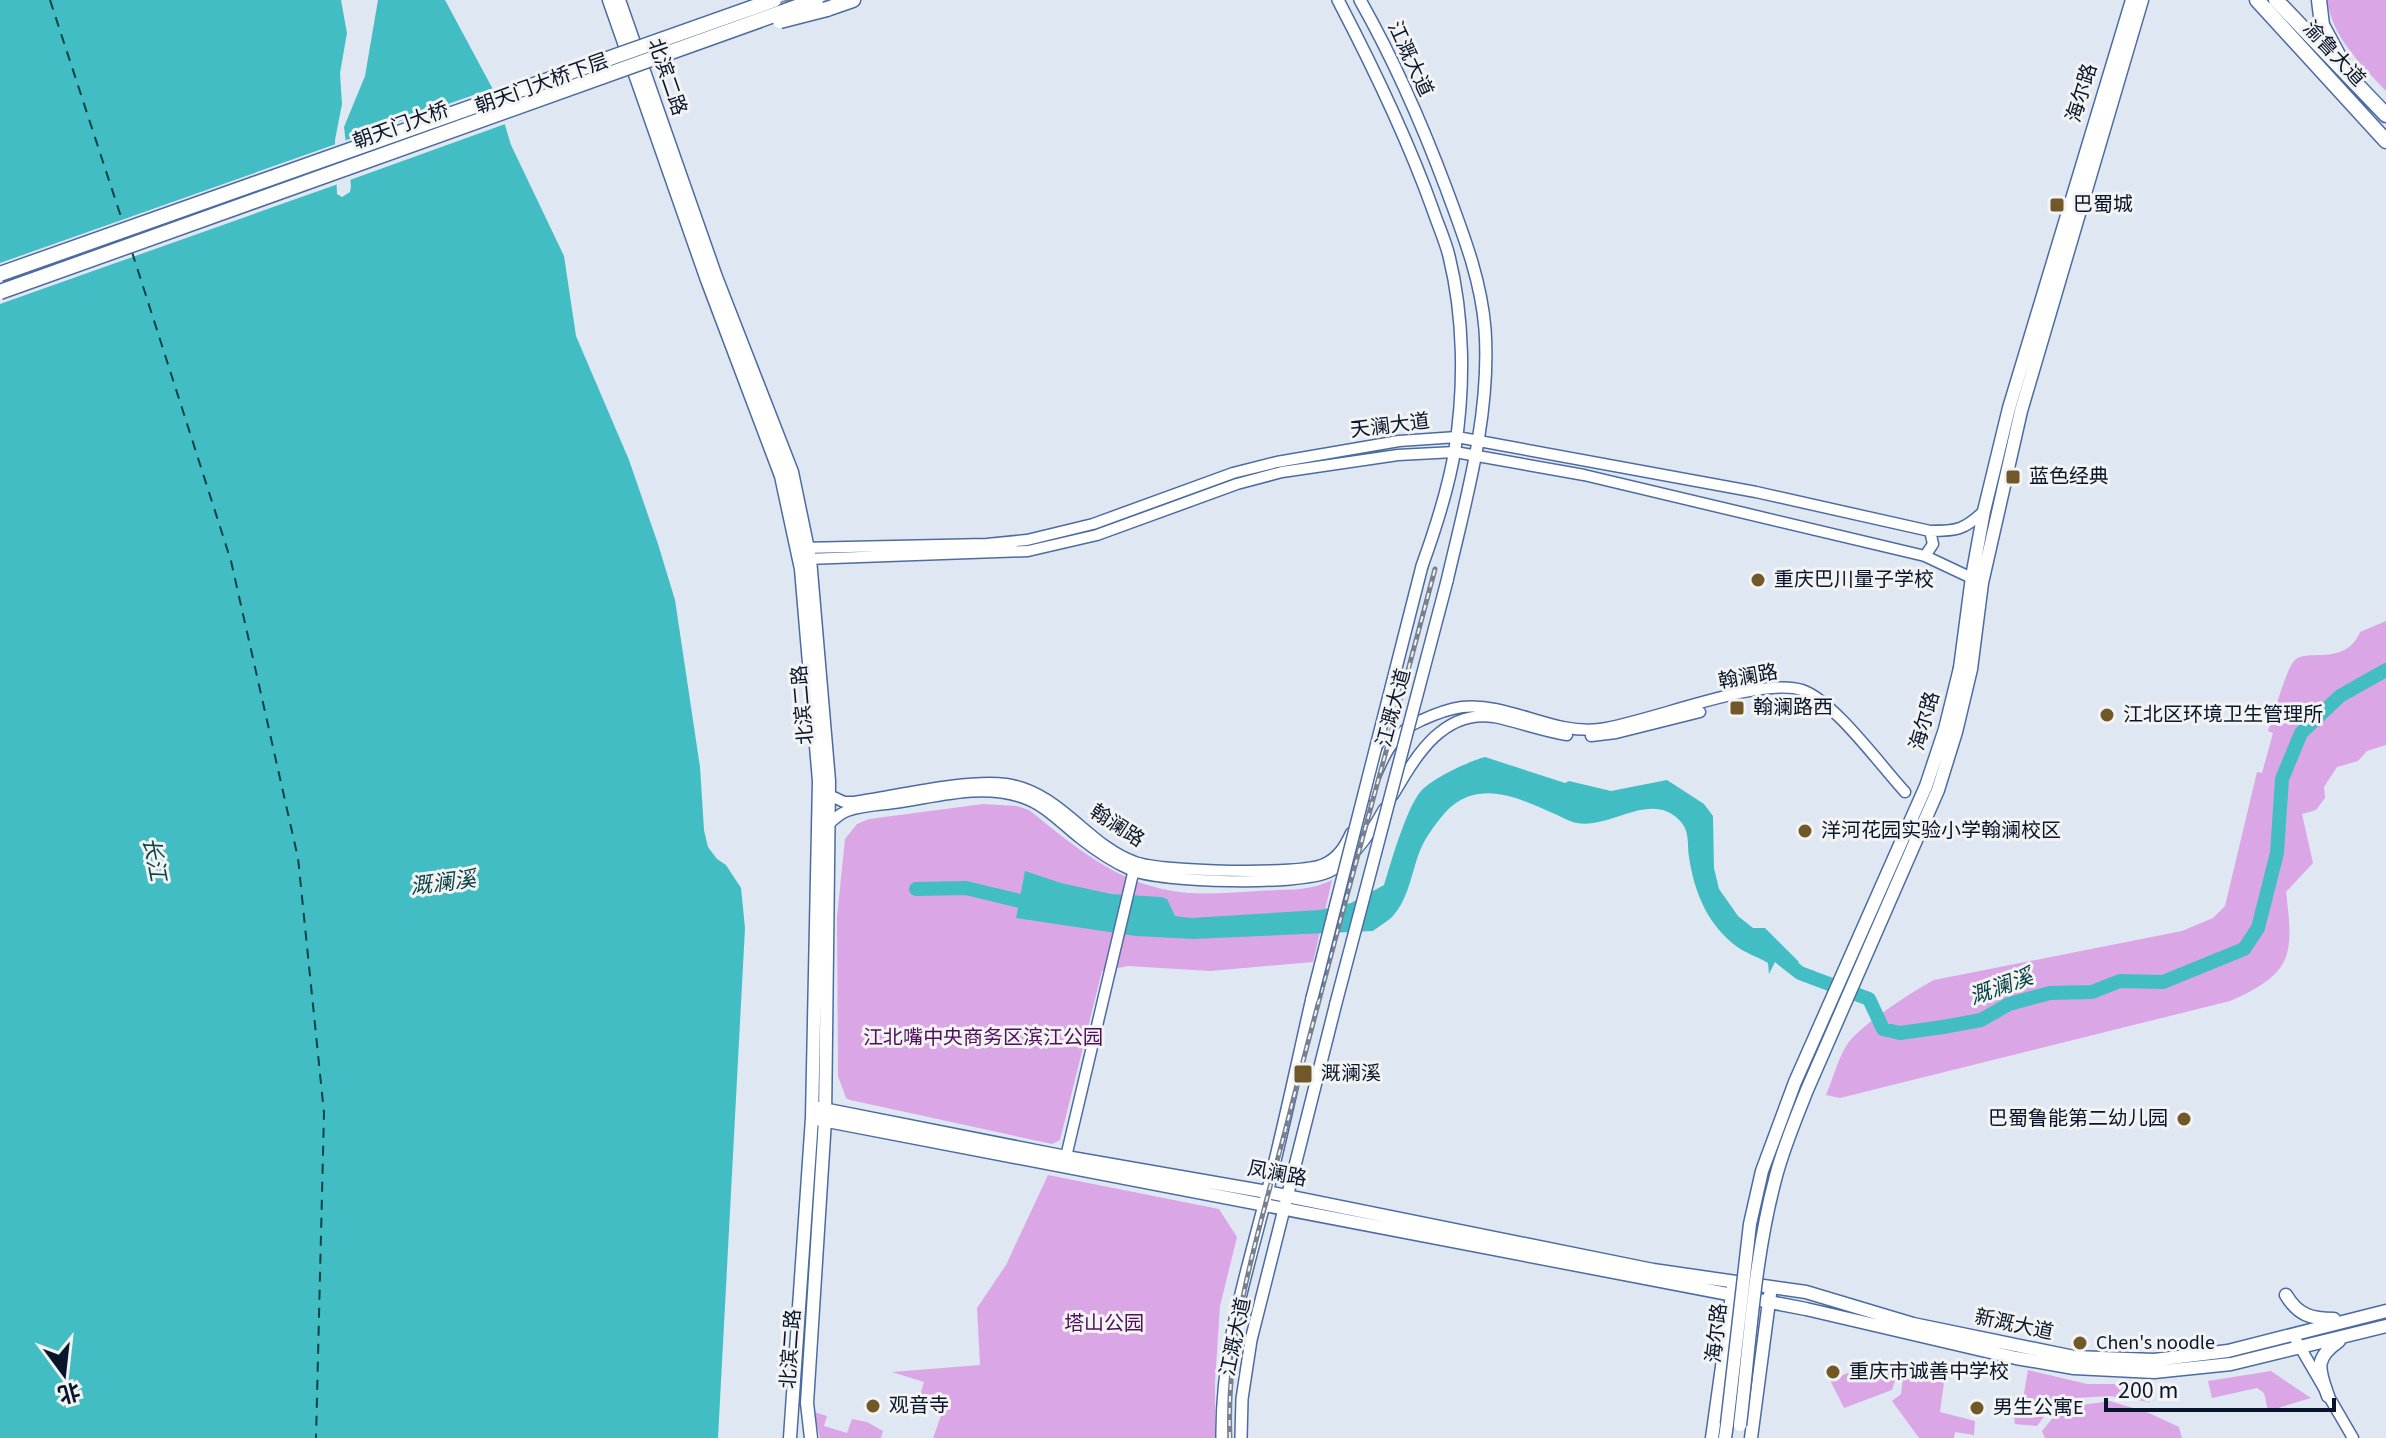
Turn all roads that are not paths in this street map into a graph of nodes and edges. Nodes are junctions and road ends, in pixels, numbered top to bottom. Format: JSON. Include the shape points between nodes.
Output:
{"nodes":[{"id":1,"x":609,"y":0,"type":"edge"},
{"id":2,"x":619,"y":0,"type":"edge"},
{"id":3,"x":762,"y":0,"type":"edge"},
{"id":4,"x":774,"y":0,"type":"edge"},
{"id":5,"x":853,"y":0,"type":"edge"},
{"id":6,"x":1338,"y":0,"type":"edge"},
{"id":7,"x":1360,"y":0,"type":"edge"},
{"id":8,"x":2132,"y":0,"type":"edge"},
{"id":9,"x":2143,"y":0,"type":"edge"},
{"id":10,"x":2249,"y":0,"type":"edge"},
{"id":11,"x":2257,"y":0,"type":"edge"},
{"id":12,"x":2276,"y":0,"type":"edge"},
{"id":13,"x":2319,"y":0,"type":"edge"},
{"id":14,"x":823,"y":4,"type":"edge"},
{"id":15,"x":2285,"y":31,"type":"junction"},
{"id":16,"x":2360,"y":91,"type":"junction"},
{"id":17,"x":2386,"y":115,"type":"edge"},
{"id":18,"x":2386,"y":141,"type":"edge"},
{"id":19,"x":0,"y":272,"type":"edge"},
{"id":20,"x":0,"y":294,"type":"edge"},
{"id":21,"x":1457,"y":437,"type":"junction"},
{"id":22,"x":1478,"y":439,"type":"junction"},
{"id":23,"x":1455,"y":452,"type":"junction"},
{"id":24,"x":1476,"y":454,"type":"junction"},
{"id":25,"x":1984,"y":511,"type":"junction"},
{"id":26,"x":1930,"y":531,"type":"junction"},
{"id":27,"x":804,"y":554,"type":"junction"},
{"id":28,"x":1925,"y":556,"type":"junction"},
{"id":29,"x":1977,"y":580,"type":"junction"},
{"id":30,"x":829,"y":795,"type":"junction"},
{"id":31,"x":828,"y":825,"type":"junction"},
{"id":32,"x":1134,"y":867,"type":"junction"},
{"id":33,"x":819,"y":1114,"type":"junction"},
{"id":34,"x":1065,"y":1162,"type":"junction"},
{"id":35,"x":1266,"y":1198,"type":"junction"},
{"id":36,"x":1287,"y":1203,"type":"junction"},
{"id":37,"x":1734,"y":1281,"type":"junction"},
{"id":38,"x":1771,"y":1287,"type":"junction"},
{"id":39,"x":2286,"y":1295,"type":"dead end"},
{"id":40,"x":1732,"y":1296,"type":"junction"},
{"id":41,"x":1769,"y":1303,"type":"junction"},
{"id":42,"x":2385,"y":1311,"type":"edge"},
{"id":43,"x":2353,"y":1320,"type":"junction"},
{"id":44,"x":2386,"y":1328,"type":"edge"},
{"id":45,"x":2293,"y":1335,"type":"junction"},
{"id":46,"x":2345,"y":1336,"type":"junction"},
{"id":47,"x":2299,"y":1348,"type":"junction"},
{"id":48,"x":2328,"y":1396,"type":"junction"},
{"id":49,"x":1735,"y":1429,"type":"edge"},
{"id":50,"x":790,"y":1438,"type":"edge"},
{"id":51,"x":811,"y":1438,"type":"edge"},
{"id":52,"x":1222,"y":1438,"type":"edge"},
{"id":53,"x":1241,"y":1438,"type":"edge"},
{"id":54,"x":1712,"y":1438,"type":"edge"},
{"id":55,"x":1725,"y":1438,"type":"edge"},
{"id":56,"x":1751,"y":1438,"type":"edge"},
{"id":57,"x":2353,"y":1438,"type":"edge"}],
"edges":[{"from":1,"to":27,"type":"main road","name":"北滨二路","via":[[781,476]]},
{"from":2,"to":27,"type":"main road","name":"北滨二路","via":[[716,277],[792,472]]},
{"from":3,"to":19,"type":"main road","name":"朝天门大桥下层","bridge":true},
{"from":4,"to":19,"type":"highway","name":"朝天门大桥","bridge":true},
{"from":5,"to":14,"type":"highway","name":"朝天门大桥"},
{"from":6,"to":21,"type":"main road","name":"江溉大道","via":[[1379,78],[1449,255],[1461,331]]},
{"from":7,"to":22,"type":"main road","name":"江溉大道","via":[[1427,139],[1469,249],[1485,329]]},
{"from":8,"to":25,"type":"main road","name":"海尔路","via":[[2009,408]]},
{"from":9,"to":29,"type":"main road","name":"海尔路","via":[[2021,411]]},
{"from":10,"to":15,"type":"main road","name":"渝鲁大道"},
{"from":11,"to":15,"type":"highway","name":"渝鲁大道"},
{"from":12,"to":16,"type":"highway","name":"渝鲁大道"},
{"from":13,"to":16,"type":"highway","via":[[2328,39]]},
{"from":14,"to":20,"type":"main road","name":"朝天门大桥下层","bridge":true},
{"from":14,"to":20,"type":"highway","name":"朝天门大桥","bridge":true,"via":[[698,41]]},
{"from":15,"to":18,"type":"highway","name":"渝鲁大道"},
{"from":16,"to":17,"type":"highway","name":"渝鲁大道"},
{"from":21,"to":22,"type":"street","name":"天澜大道"},
{"from":21,"to":23,"type":"main road","name":"江溉大道"},
{"from":21,"to":27,"type":"street","name":"天澜大道","via":[[1399,441],[1277,462],[1093,524],[1027,540]]},
{"from":22,"to":24,"type":"main road","name":"江溉大道"},
{"from":22,"to":26,"type":"street","name":"天澜大道"},
{"from":23,"to":24,"type":"street","name":"天澜大道"},
{"from":23,"to":27,"type":"street","name":"天澜大道","via":[[1282,472],[1097,535],[1028,551]]},
{"from":23,"to":35,"type":"main road","name":"江溉大道","bridge":true,"via":[[1312,998]]},
{"from":24,"to":28,"type":"street","name":"天澜大道"},
{"from":24,"to":36,"type":"main road","name":"江溉大道","bridge":true},
{"from":25,"to":26,"type":"street","name":"天澜大道","via":[[1955,531]]},
{"from":25,"to":29,"type":"main road","name":"海尔路"},
{"from":26,"to":28,"type":"street","via":[[1933,544]]},
{"from":27,"to":30,"type":"main road","name":"北滨二路"},
{"from":27,"to":33,"type":"main road","name":"北滨二路","via":[[819,781]]},
{"from":28,"to":29,"type":"street","name":"天澜大道"},
{"from":29,"to":49,"type":"main road","name":"海尔路","bridge":true,"via":[[1949,757],[1780,1165],[1761,1250]]},
{"from":30,"to":31,"type":"main road","name":"北滨二路"},
{"from":30,"to":32,"type":"street","name":"翰澜路","via":[[854,802],[1005,784],[1050,801]]},
{"from":31,"to":32,"type":"street","name":"翰澜路","via":[[855,809],[1004,792],[1034,802],[1083,841]]},
{"from":31,"to":33,"type":"main road","name":"北滨二路"},
{"from":32,"to":32,"type":"street","name":"翰澜路","via":[[1194,880],[1306,879],[1332,871],[1374,827],[1419,751],[1442,731],[1478,717],[1598,736],[1758,696],[1797,695],[1825,713],[1905,792],[1830,709],[1798,689],[1756,690],[1597,729],[1464,707],[1417,721],[1400,732],[1388,746],[1346,844],[1327,863],[1304,870]]},
{"from":32,"to":34,"type":"street"},
{"from":33,"to":34,"type":"main road","name":"凤澜路"},
{"from":33,"to":50,"type":"main road","name":"北滨二路"},
{"from":33,"to":51,"type":"main road","name":"北滨二路"},
{"from":34,"to":35,"type":"main road","name":"凤澜路"},
{"from":35,"to":36,"type":"main road","name":"凤澜路"},
{"from":35,"to":52,"type":"main road","name":"江溉大道","via":[[1229,1338]]},
{"from":36,"to":37,"type":"main road","name":"凤澜路"},
{"from":36,"to":40,"type":"main road","name":"凤澜路"},
{"from":36,"to":53,"type":"main road","name":"江溉大道","via":[[1251,1340]]},
{"from":37,"to":38,"type":"main road","name":"新溉大道"},
{"from":37,"to":40,"type":"main road"},
{"from":38,"to":41,"type":"main road"},
{"from":38,"to":45,"type":"main road","name":"新溉大道","via":[[1913,1324],[2074,1357],[2154,1360],[2228,1351]]},
{"from":39,"to":43,"type":"main road","via":[[2299,1312],[2313,1319]]},
{"from":40,"to":41,"type":"main road","name":"新溉大道"},
{"from":40,"to":54,"type":"main road"},
{"from":41,"to":47,"type":"main road","name":"新溉大道","via":[[2074,1368],[2154,1372],[2231,1364]]},
{"from":41,"to":56,"type":"main road"},
{"from":42,"to":43,"type":"main road","name":"新溉大道"},
{"from":43,"to":45,"type":"main road","name":"新溉大道"},
{"from":44,"to":46,"type":"main road","name":"新溉大道"},
{"from":45,"to":47,"type":"street"},
{"from":46,"to":47,"type":"main road","name":"新溉大道"},
{"from":46,"to":48,"type":"main road","via":[[2320,1363]]},
{"from":47,"to":48,"type":"street"},
{"from":48,"to":57,"type":"street"},
{"from":49,"to":55,"type":"main road","name":"海尔路"}]}
